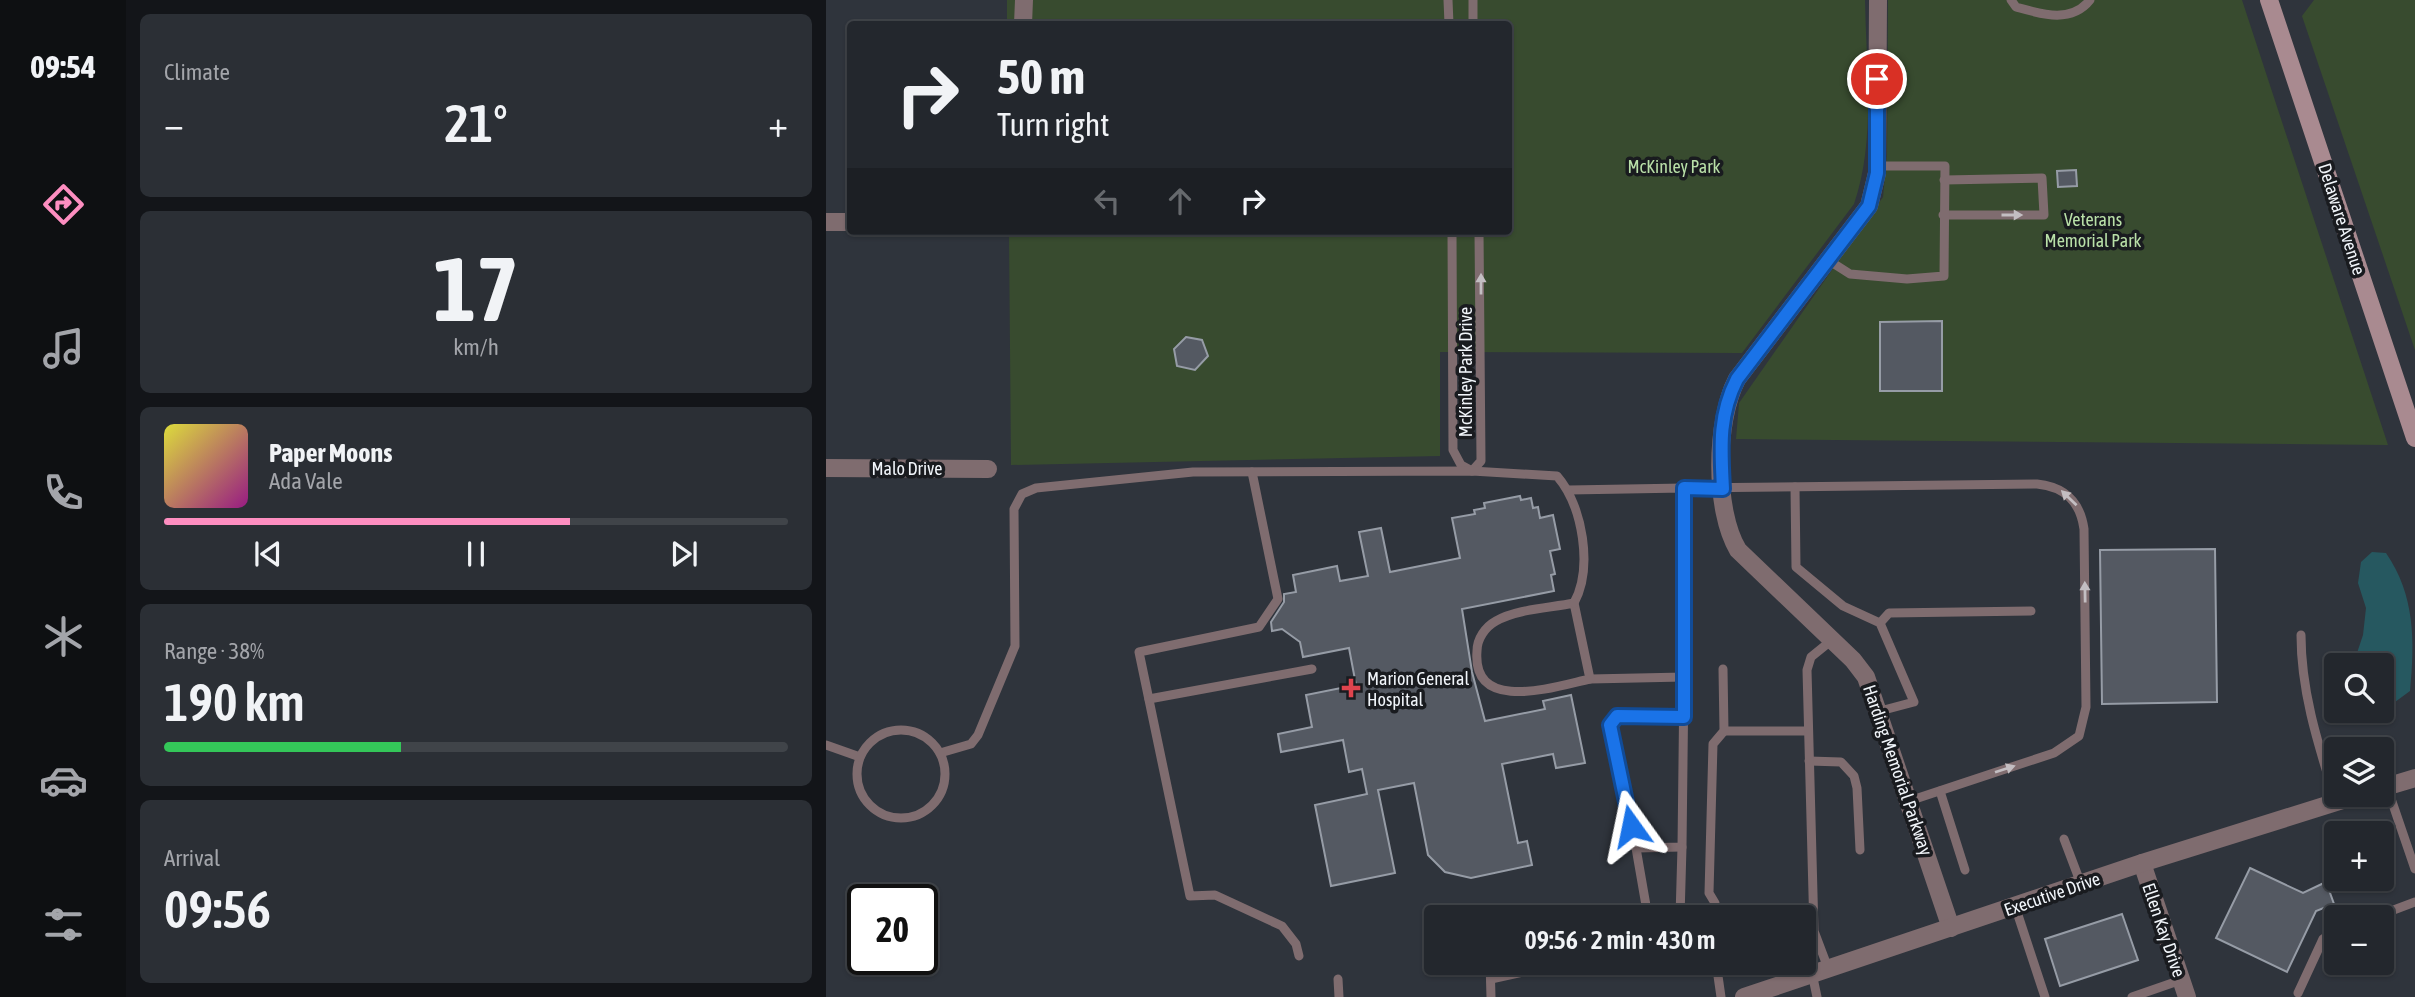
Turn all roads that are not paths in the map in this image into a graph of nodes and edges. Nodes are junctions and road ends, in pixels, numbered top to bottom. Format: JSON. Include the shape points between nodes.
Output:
{"nodes":[{"id":1,"x":1024,"y":0,"type":"edge"},
{"id":2,"x":1448,"y":0,"type":"edge"},
{"id":3,"x":1473,"y":0,"type":"edge"},
{"id":4,"x":1878,"y":0,"type":"edge"},
{"id":5,"x":2011,"y":0,"type":"edge"},
{"id":6,"x":2090,"y":0,"type":"edge"},
{"id":7,"x":2269,"y":0,"type":"edge"},
{"id":8,"x":1023,"y":21,"type":"edge"},
{"id":9,"x":1449,"y":21,"type":"edge"},
{"id":10,"x":1473,"y":21,"type":"edge"},
{"id":11,"x":1877,"y":166,"type":"junction"},
{"id":12,"x":1944,"y":180,"type":"junction"},
{"id":13,"x":1943,"y":215,"type":"junction"},
{"id":14,"x":826,"y":222,"type":"edge"},
{"id":15,"x":847,"y":222,"type":"edge"},
{"id":16,"x":1452,"y":235,"type":"edge"},
{"id":17,"x":1479,"y":235,"type":"edge"},
{"id":18,"x":1828,"y":260,"type":"junction"},
{"id":19,"x":2415,"y":438,"type":"edge"},
{"id":20,"x":826,"y":468,"type":"edge"},
{"id":21,"x":988,"y":469,"type":"dead end"},
{"id":22,"x":1472,"y":471,"type":"junction"},
{"id":23,"x":1252,"y":472,"type":"junction"},
{"id":24,"x":1684,"y":488,"type":"junction"},
{"id":25,"x":1795,"y":488,"type":"junction"},
{"id":26,"x":1723,"y":489,"type":"junction"},
{"id":27,"x":1569,"y":490,"type":"junction"},
{"id":28,"x":1574,"y":603,"type":"junction"},
{"id":29,"x":2031,"y":611,"type":"dead end"},
{"id":30,"x":1880,"y":623,"type":"junction"},
{"id":31,"x":2301,"y":635,"type":"dead end"},
{"id":32,"x":1832,"y":640,"type":"junction"},
{"id":33,"x":1312,"y":669,"type":"dead end"},
{"id":34,"x":1723,"y":669,"type":"dead end"},
{"id":35,"x":1684,"y":677,"type":"junction"},
{"id":36,"x":1590,"y":679,"type":"junction"},
{"id":37,"x":1149,"y":699,"type":"junction"},
{"id":38,"x":1880,"y":711,"type":"junction"},
{"id":39,"x":1684,"y":717,"type":"junction"},
{"id":40,"x":1724,"y":731,"type":"junction"},
{"id":41,"x":1808,"y":731,"type":"junction"},
{"id":42,"x":826,"y":745,"type":"edge"},
{"id":43,"x":940,"y":753,"type":"junction"},
{"id":44,"x":860,"y":757,"type":"junction"},
{"id":45,"x":1809,"y":761,"type":"junction"},
{"id":46,"x":2324,"y":764,"type":"edge"},
{"id":47,"x":2415,"y":778,"type":"edge"},
{"id":48,"x":2394,"y":785,"type":"edge"},
{"id":49,"x":1940,"y":791,"type":"junction"},
{"id":50,"x":1909,"y":801,"type":"junction"},
{"id":51,"x":2324,"y":806,"type":"edge"},
{"id":52,"x":2391,"y":807,"type":"edge"},
{"id":53,"x":2064,"y":838,"type":"dead end"},
{"id":54,"x":1682,"y":847,"type":"junction"},
{"id":55,"x":1636,"y":848,"type":"junction"},
{"id":56,"x":1860,"y":850,"type":"dead end"},
{"id":57,"x":2141,"y":863,"type":"junction"},
{"id":58,"x":2415,"y":869,"type":"edge"},
{"id":59,"x":1965,"y":870,"type":"dead end"},
{"id":60,"x":2081,"y":884,"type":"junction"},
{"id":61,"x":2415,"y":902,"type":"edge"},
{"id":62,"x":1646,"y":905,"type":"edge"},
{"id":63,"x":1680,"y":905,"type":"edge"},
{"id":64,"x":1715,"y":905,"type":"edge"},
{"id":65,"x":2015,"y":906,"type":"junction"},
{"id":66,"x":2394,"y":910,"type":"edge"},
{"id":67,"x":1951,"y":928,"type":"junction"},
{"id":68,"x":2324,"y":938,"type":"edge"},
{"id":69,"x":1299,"y":956,"type":"dead end"},
{"id":70,"x":1820,"y":970,"type":"junction"},
{"id":71,"x":1491,"y":975,"type":"edge"},
{"id":72,"x":1509,"y":975,"type":"edge"},
{"id":73,"x":1718,"y":975,"type":"edge"},
{"id":74,"x":1338,"y":979,"type":"dead end"},
{"id":75,"x":1491,"y":979,"type":"junction"},
{"id":76,"x":2184,"y":989,"type":"edge"},
{"id":77,"x":2298,"y":993,"type":"dead end"},
{"id":78,"x":1339,"y":997,"type":"edge"},
{"id":79,"x":1491,"y":997,"type":"edge"},
{"id":80,"x":1721,"y":997,"type":"edge"},
{"id":81,"x":1744,"y":997,"type":"edge"},
{"id":82,"x":1817,"y":997,"type":"edge"},
{"id":83,"x":2045,"y":997,"type":"edge"},
{"id":84,"x":2132,"y":997,"type":"edge"}],
"edges":[{"from":1,"to":8,"type":"street"},
{"from":2,"to":9,"type":"lane"},
{"from":3,"to":10,"type":"lane"},
{"from":4,"to":11,"type":"street","name":"Harding Memorial Parkway"},
{"from":5,"to":6,"type":"lane","via":[[2016,7],[2054,17]]},
{"from":7,"to":19,"type":"main road","name":"Delaware Avenue"},
{"from":11,"to":12,"type":"lane","via":[[1945,166]]},
{"from":11,"to":18,"type":"street","name":"Harding Memorial Parkway","via":[[1869,206]]},
{"from":12,"to":13,"type":"lane"},
{"from":13,"to":12,"type":"lane","one_way":true,"via":[[2043,215],[2042,178]]},
{"from":13,"to":18,"type":"lane","via":[[1944,276],[1907,279],[1850,274]]},
{"from":14,"to":15,"type":"street"},
{"from":16,"to":22,"type":"lane","name":"McKinley Park Drive","via":[[1454,450],[1461,464]]},
{"from":22,"to":17,"type":"lane","name":"McKinley Park Drive","one_way":true,"via":[[1481,461]]},
{"from":18,"to":26,"type":"street","name":"Harding Memorial Parkway","via":[[1729,394],[1720,428]]},
{"from":20,"to":21,"type":"street","name":"Malo Drive"},
{"from":22,"to":23,"type":"lane"},
{"from":22,"to":27,"type":"lane","via":[[1557,477]]},
{"from":23,"to":37,"type":"lane","via":[[1278,598],[1259,627],[1139,652]]},
{"from":23,"to":43,"type":"lane","via":[[1193,472],[1036,488],[1022,494],[1014,509],[1015,646],[978,735],[971,744]]},
{"from":24,"to":26,"type":"lane"},
{"from":24,"to":27,"type":"lane"},
{"from":24,"to":35,"type":"lane"},
{"from":25,"to":26,"type":"lane"},
{"from":25,"to":30,"type":"lane","via":[[1796,567],[1843,606]]},
{"from":49,"to":25,"type":"lane","one_way":true,"via":[[2054,753],[2070,745],[2085,723],[2082,514],[2052,485]]},
{"from":26,"to":32,"type":"street","name":"Harding Memorial Parkway","via":[[1727,527],[1738,550]]},
{"from":27,"to":28,"type":"lane","via":[[1584,570],[1582,590]]},
{"from":28,"to":36,"type":"lane"},
{"from":28,"to":36,"type":"lane","via":[[1496,621],[1480,639],[1477,663],[1490,684],[1512,693]]},
{"from":29,"to":30,"type":"lane","via":[[1889,613]]},
{"from":30,"to":38,"type":"lane","via":[[1914,702]]},
{"from":31,"to":46,"type":"lane","via":[[2313,730]]},
{"from":32,"to":38,"type":"street","name":"Harding Memorial Parkway","via":[[1866,677]]},
{"from":32,"to":41,"type":"lane","via":[[1811,657],[1807,670]]},
{"from":33,"to":37,"type":"lane"},
{"from":34,"to":40,"type":"lane"},
{"from":35,"to":36,"type":"lane"},
{"from":35,"to":39,"type":"lane"},
{"from":37,"to":69,"type":"lane","via":[[1190,896],[1215,895],[1282,926]]},
{"from":38,"to":50,"type":"street","name":"Harding Memorial Parkway"},
{"from":39,"to":54,"type":"lane"},
{"from":39,"to":55,"type":"lane","via":[[1617,716],[1610,725]]},
{"from":40,"to":41,"type":"lane"},
{"from":40,"to":64,"type":"lane","via":[[1713,744],[1709,893]]},
{"from":41,"to":45,"type":"lane"},
{"from":42,"to":44,"type":"lane"},
{"from":43,"to":44,"type":"lane","via":[[923,736],[899,730],[876,738]]},
{"from":43,"to":44,"type":"lane","via":[[945,767],[940,796],[930,808],[903,819],[888,817],[864,800],[856,771]]},
{"from":45,"to":56,"type":"lane","via":[[1841,762],[1854,776]]},
{"from":45,"to":70,"type":"lane","via":[[1814,931]]},
{"from":47,"to":48,"type":"street"},
{"from":49,"to":50,"type":"lane"},
{"from":49,"to":59,"type":"lane"},
{"from":50,"to":67,"type":"street","name":"Harding Memorial Parkway"},
{"from":51,"to":57,"type":"street","name":"Executive Drive"},
{"from":52,"to":58,"type":"lane"},
{"from":53,"to":60,"type":"lane"},
{"from":54,"to":55,"type":"lane"},
{"from":54,"to":63,"type":"lane"},
{"from":55,"to":62,"type":"lane"},
{"from":57,"to":60,"type":"street","name":"Executive Drive"},
{"from":57,"to":76,"type":"street","name":"Ellen Kay Drive"},
{"from":60,"to":65,"type":"street","name":"Executive Drive"},
{"from":61,"to":66,"type":"lane"},
{"from":65,"to":67,"type":"street","name":"Executive Drive"},
{"from":65,"to":83,"type":"lane"},
{"from":67,"to":70,"type":"street","name":"Executive Drive"},
{"from":68,"to":77,"type":"lane"},
{"from":70,"to":81,"type":"street","name":"Executive Drive"},
{"from":70,"to":82,"type":"lane"},
{"from":71,"to":75,"type":"lane"},
{"from":72,"to":75,"type":"lane"},
{"from":73,"to":80,"type":"lane"},
{"from":74,"to":78,"type":"lane"},
{"from":75,"to":79,"type":"lane"},
{"from":76,"to":84,"type":"lane"}]}
